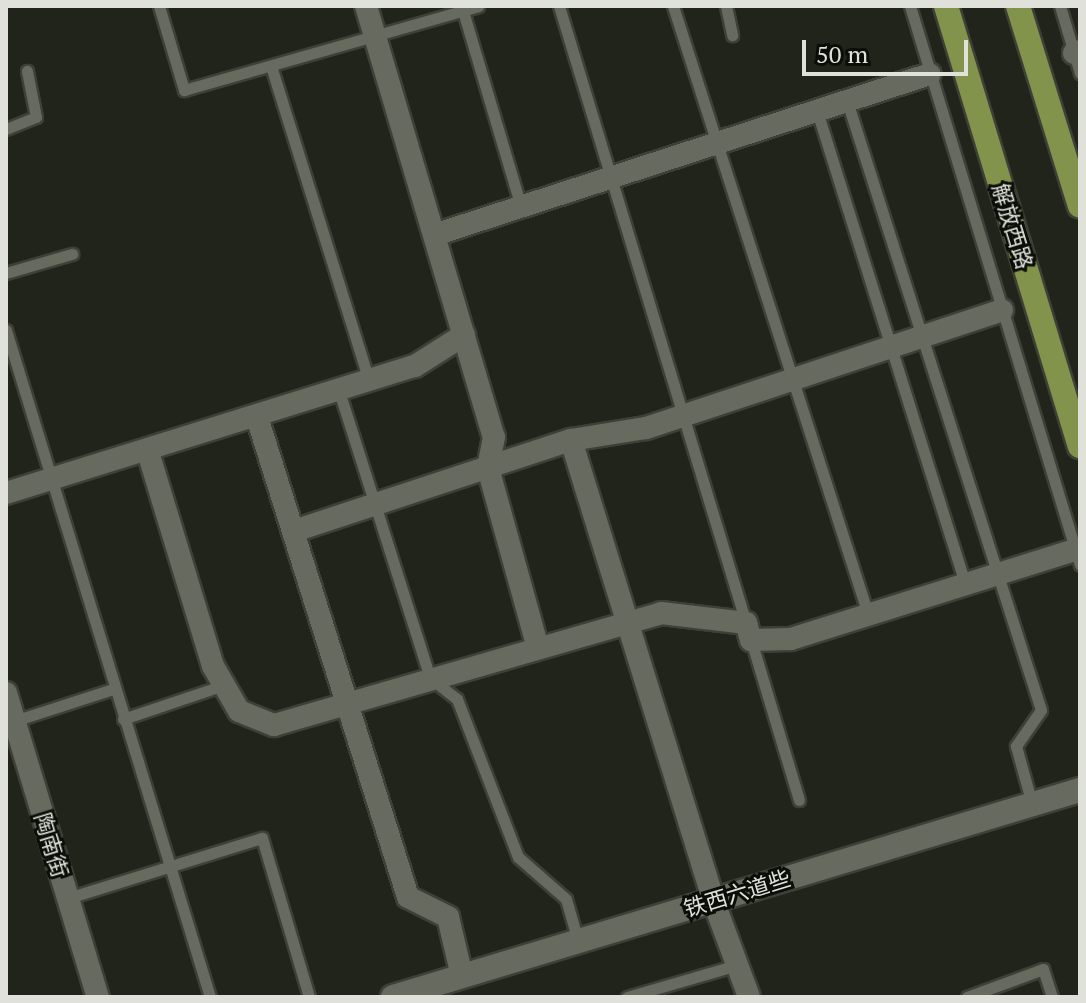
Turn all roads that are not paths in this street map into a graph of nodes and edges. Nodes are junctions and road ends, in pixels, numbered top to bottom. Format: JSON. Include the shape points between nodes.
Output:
{"nodes":[{"id":1,"x":159,"y":6,"type":"edge"},
{"id":2,"x":366,"y":6,"type":"edge"},
{"id":3,"x":478,"y":6,"type":"edge"},
{"id":4,"x":559,"y":6,"type":"edge"},
{"id":5,"x":673,"y":6,"type":"edge"},
{"id":6,"x":726,"y":6,"type":"edge"},
{"id":7,"x":910,"y":6,"type":"edge"},
{"id":8,"x":946,"y":6,"type":"edge"},
{"id":9,"x":1018,"y":6,"type":"edge"},
{"id":10,"x":1060,"y":6,"type":"edge"},
{"id":11,"x":463,"y":11,"type":"junction"},
{"id":12,"x":732,"y":35,"type":"dead end"},
{"id":13,"x":376,"y":38,"type":"junction"},
{"id":14,"x":1078,"y":59,"type":"edge"},
{"id":15,"x":271,"y":66,"type":"junction"},
{"id":16,"x":27,"y":71,"type":"dead end"},
{"id":17,"x":930,"y":74,"type":"junction"},
{"id":18,"x":847,"y":101,"type":"junction"},
{"id":19,"x":817,"y":111,"type":"junction"},
{"id":20,"x":6,"y":129,"type":"edge"},
{"id":21,"x":717,"y":143,"type":"junction"},
{"id":22,"x":611,"y":178,"type":"junction"},
{"id":23,"x":1080,"y":206,"type":"edge"},
{"id":24,"x":521,"y":207,"type":"junction"},
{"id":25,"x":434,"y":235,"type":"junction"},
{"id":26,"x":72,"y":254,"type":"dead end"},
{"id":27,"x":6,"y":273,"type":"edge"},
{"id":28,"x":1002,"y":310,"type":"junction"},
{"id":29,"x":6,"y":330,"type":"edge"},
{"id":30,"x":464,"y":335,"type":"junction"},
{"id":31,"x":923,"y":337,"type":"junction"},
{"id":32,"x":891,"y":347,"type":"junction"},
{"id":33,"x":792,"y":380,"type":"junction"},
{"id":34,"x":369,"y":381,"type":"junction"},
{"id":35,"x":339,"y":391,"type":"junction"},
{"id":36,"x":684,"y":416,"type":"junction"},
{"id":37,"x":257,"y":417,"type":"junction"},
{"id":38,"x":571,"y":440,"type":"junction"},
{"id":39,"x":1080,"y":446,"type":"edge"},
{"id":40,"x":148,"y":452,"type":"junction"},
{"id":41,"x":488,"y":468,"type":"junction"},
{"id":42,"x":49,"y":480,"type":"junction"},
{"id":43,"x":6,"y":493,"type":"edge"},
{"id":44,"x":376,"y":504,"type":"junction"},
{"id":45,"x":294,"y":531,"type":"junction"},
{"id":46,"x":1078,"y":558,"type":"edge"},
{"id":47,"x":994,"y":575,"type":"junction"},
{"id":48,"x":965,"y":584,"type":"junction"},
{"id":49,"x":868,"y":614,"type":"junction"},
{"id":50,"x":627,"y":623,"type":"junction"},
{"id":51,"x":749,"y":631,"type":"junction"},
{"id":52,"x":537,"y":645,"type":"junction"},
{"id":53,"x":430,"y":678,"type":"junction"},
{"id":54,"x":224,"y":685,"type":"junction"},
{"id":55,"x":113,"y":689,"type":"junction"},
{"id":56,"x":6,"y":693,"type":"edge"},
{"id":57,"x":348,"y":703,"type":"junction"},
{"id":58,"x":123,"y":719,"type":"junction"},
{"id":59,"x":14,"y":721,"type":"junction"},
{"id":60,"x":1080,"y":790,"type":"edge"},
{"id":61,"x":799,"y":800,"type":"dead end"},
{"id":62,"x":1032,"y":804,"type":"junction"},
{"id":63,"x":168,"y":865,"type":"junction"},
{"id":64,"x":68,"y":898,"type":"junction"},
{"id":65,"x":713,"y":900,"type":"junction"},
{"id":66,"x":578,"y":941,"type":"junction"},
{"id":67,"x":737,"y":965,"type":"junction"},
{"id":68,"x":462,"y":976,"type":"junction"},
{"id":69,"x":98,"y":997,"type":"edge"},
{"id":70,"x":210,"y":997,"type":"edge"},
{"id":71,"x":309,"y":997,"type":"edge"},
{"id":72,"x":393,"y":997,"type":"edge"},
{"id":73,"x":627,"y":997,"type":"edge"},
{"id":74,"x":749,"y":997,"type":"edge"},
{"id":75,"x":967,"y":997,"type":"edge"},
{"id":76,"x":1052,"y":997,"type":"edge"}],
"edges":[{"from":1,"to":15,"type":"lane","via":[[184,90]]},
{"from":2,"to":13,"type":"street"},
{"from":3,"to":11,"type":"lane"},
{"from":4,"to":22,"type":"lane"},
{"from":5,"to":21,"type":"lane"},
{"from":6,"to":12,"type":"lane"},
{"from":7,"to":17,"type":"lane"},
{"from":8,"to":39,"type":"highway","name":"解放西路"},
{"from":9,"to":23,"type":"highway"},
{"from":10,"to":14,"type":"lane"},
{"from":11,"to":13,"type":"lane"},
{"from":11,"to":24,"type":"lane"},
{"from":13,"to":15,"type":"lane"},
{"from":13,"to":25,"type":"street"},
{"from":15,"to":34,"type":"lane"},
{"from":16,"to":20,"type":"lane","via":[[36,117]]},
{"from":17,"to":18,"type":"street"},
{"from":17,"to":28,"type":"lane"},
{"from":18,"to":19,"type":"street"},
{"from":18,"to":31,"type":"lane"},
{"from":19,"to":21,"type":"street"},
{"from":19,"to":32,"type":"lane"},
{"from":21,"to":22,"type":"street"},
{"from":21,"to":33,"type":"lane"},
{"from":22,"to":24,"type":"street"},
{"from":22,"to":36,"type":"lane"},
{"from":24,"to":25,"type":"street"},
{"from":25,"to":30,"type":"street"},
{"from":26,"to":27,"type":"lane"},
{"from":28,"to":31,"type":"street"},
{"from":28,"to":46,"type":"lane"},
{"from":29,"to":42,"type":"lane"},
{"from":30,"to":34,"type":"street","via":[[415,366]]},
{"from":30,"to":41,"type":"street","via":[[494,437]]},
{"from":31,"to":32,"type":"street"},
{"from":31,"to":47,"type":"lane"},
{"from":32,"to":33,"type":"street"},
{"from":32,"to":48,"type":"lane"},
{"from":33,"to":36,"type":"street"},
{"from":33,"to":49,"type":"lane"},
{"from":34,"to":35,"type":"street"},
{"from":35,"to":37,"type":"street"},
{"from":35,"to":44,"type":"lane"},
{"from":36,"to":38,"type":"street"},
{"from":36,"to":51,"type":"lane"},
{"from":37,"to":40,"type":"street"},
{"from":37,"to":45,"type":"street"},
{"from":38,"to":41,"type":"street"},
{"from":38,"to":50,"type":"street"},
{"from":40,"to":42,"type":"street"},
{"from":40,"to":54,"type":"street","via":[[213,666]]},
{"from":41,"to":44,"type":"street"},
{"from":41,"to":52,"type":"street"},
{"from":42,"to":43,"type":"street"},
{"from":42,"to":55,"type":"lane"},
{"from":44,"to":45,"type":"street"},
{"from":44,"to":53,"type":"lane"},
{"from":45,"to":57,"type":"street"},
{"from":46,"to":47,"type":"street"},
{"from":47,"to":48,"type":"street"},
{"from":47,"to":62,"type":"lane","via":[[1041,710],[1016,746]]},
{"from":48,"to":49,"type":"street"},
{"from":49,"to":51,"type":"street","via":[[791,639]]},
{"from":50,"to":51,"type":"street","via":[[661,613]]},
{"from":50,"to":52,"type":"street"},
{"from":50,"to":65,"type":"street"},
{"from":51,"to":61,"type":"lane"},
{"from":52,"to":53,"type":"street"},
{"from":53,"to":57,"type":"street"},
{"from":53,"to":66,"type":"lane","via":[[457,699],[518,857],[566,899]]},
{"from":54,"to":57,"type":"street","via":[[239,711],[274,725]]},
{"from":54,"to":58,"type":"lane"},
{"from":55,"to":58,"type":"lane"},
{"from":55,"to":59,"type":"lane"},
{"from":56,"to":59,"type":"street","name":"陶南街"},
{"from":57,"to":68,"type":"street","via":[[408,897],[448,917]]},
{"from":58,"to":63,"type":"lane"},
{"from":59,"to":64,"type":"street","name":"陶南街"},
{"from":60,"to":62,"type":"street","name":"铁西六道些"},
{"from":62,"to":65,"type":"street","name":"铁西六道些"},
{"from":63,"to":64,"type":"lane"},
{"from":63,"to":70,"type":"lane"},
{"from":63,"to":71,"type":"lane","via":[[262,838]]},
{"from":64,"to":69,"type":"street","name":"陶南街"},
{"from":65,"to":66,"type":"street","name":"铁西六道些"},
{"from":65,"to":67,"type":"street"},
{"from":66,"to":68,"type":"street","name":"铁西六道些"},
{"from":67,"to":73,"type":"lane"},
{"from":67,"to":74,"type":"street"},
{"from":68,"to":72,"type":"street","name":"铁西六道些"},
{"from":75,"to":76,"type":"lane","via":[[1043,969]]}]}
